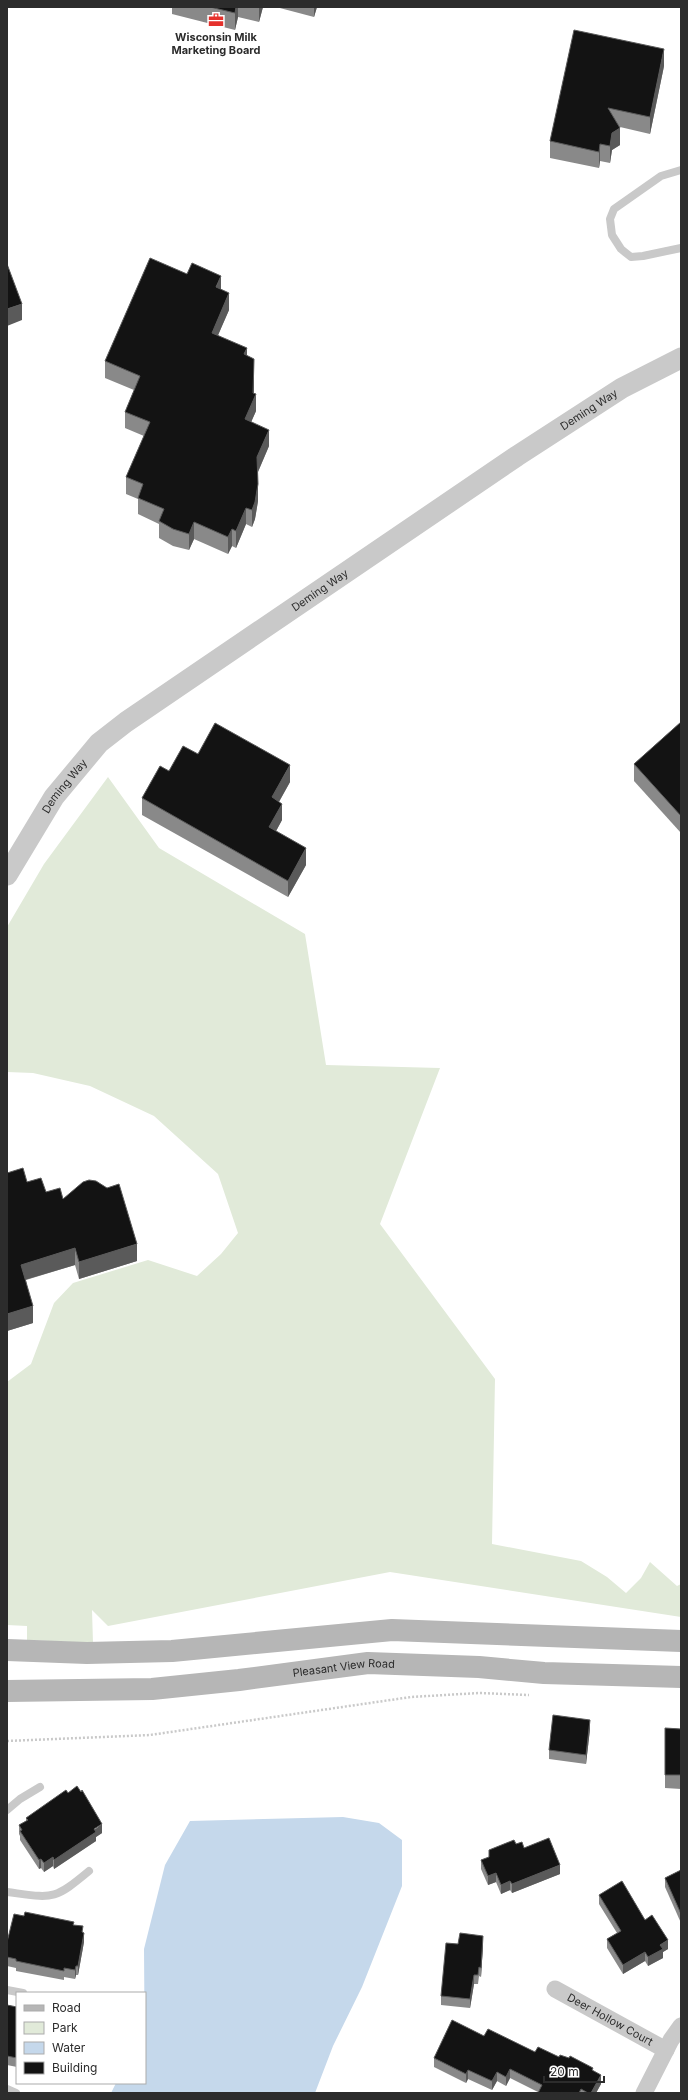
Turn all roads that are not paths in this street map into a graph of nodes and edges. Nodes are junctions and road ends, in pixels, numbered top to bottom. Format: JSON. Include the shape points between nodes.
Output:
{"nodes":[{"id":1,"x":681,"y":170,"type":"edge"},
{"id":2,"x":681,"y":248,"type":"edge"},
{"id":3,"x":681,"y":358,"type":"edge"},
{"id":4,"x":7,"y":876,"type":"edge"},
{"id":5,"x":681,"y":1641,"type":"edge"},
{"id":6,"x":7,"y":1650,"type":"edge"},
{"id":7,"x":681,"y":1677,"type":"edge"},
{"id":8,"x":7,"y":1691,"type":"edge"},
{"id":9,"x":40,"y":1787,"type":"dead end"},
{"id":10,"x":7,"y":1810,"type":"edge"},
{"id":11,"x":89,"y":1870,"type":"dead end"},
{"id":12,"x":7,"y":1892,"type":"edge"},
{"id":13,"x":555,"y":1989,"type":"dead end"},
{"id":14,"x":7,"y":1990,"type":"edge"},
{"id":15,"x":17,"y":1992,"type":"edge"},
{"id":16,"x":681,"y":2026,"type":"edge"},
{"id":17,"x":666,"y":2050,"type":"junction"},
{"id":18,"x":7,"y":2089,"type":"edge"},
{"id":19,"x":16,"y":2093,"type":"edge"},
{"id":20,"x":644,"y":2093,"type":"edge"}],
"edges":[{"from":1,"to":2,"type":"lane","via":[[661,176],[614,209],[610,219],[612,235],[621,249],[631,257]]},
{"from":3,"to":4,"type":"street","name":"Deming Way","via":[[622,388],[517,456],[104,739],[54,797]]},
{"from":5,"to":6,"type":"main road","via":[[392,1630],[172,1651],[87,1653]]},
{"from":7,"to":8,"type":"main road","name":"Pleasant View Road","via":[[544,1673],[479,1667],[368,1663],[152,1689]]},
{"from":9,"to":10,"type":"lane"},
{"from":11,"to":12,"type":"lane","via":[[58,1895],[46,1897]]},
{"from":13,"to":17,"type":"street","name":"Deer Hollow Court"},
{"from":14,"to":15,"type":"lane"},
{"from":16,"to":17,"type":"street"},
{"from":17,"to":20,"type":"street"},
{"from":18,"to":19,"type":"lane"}]}
